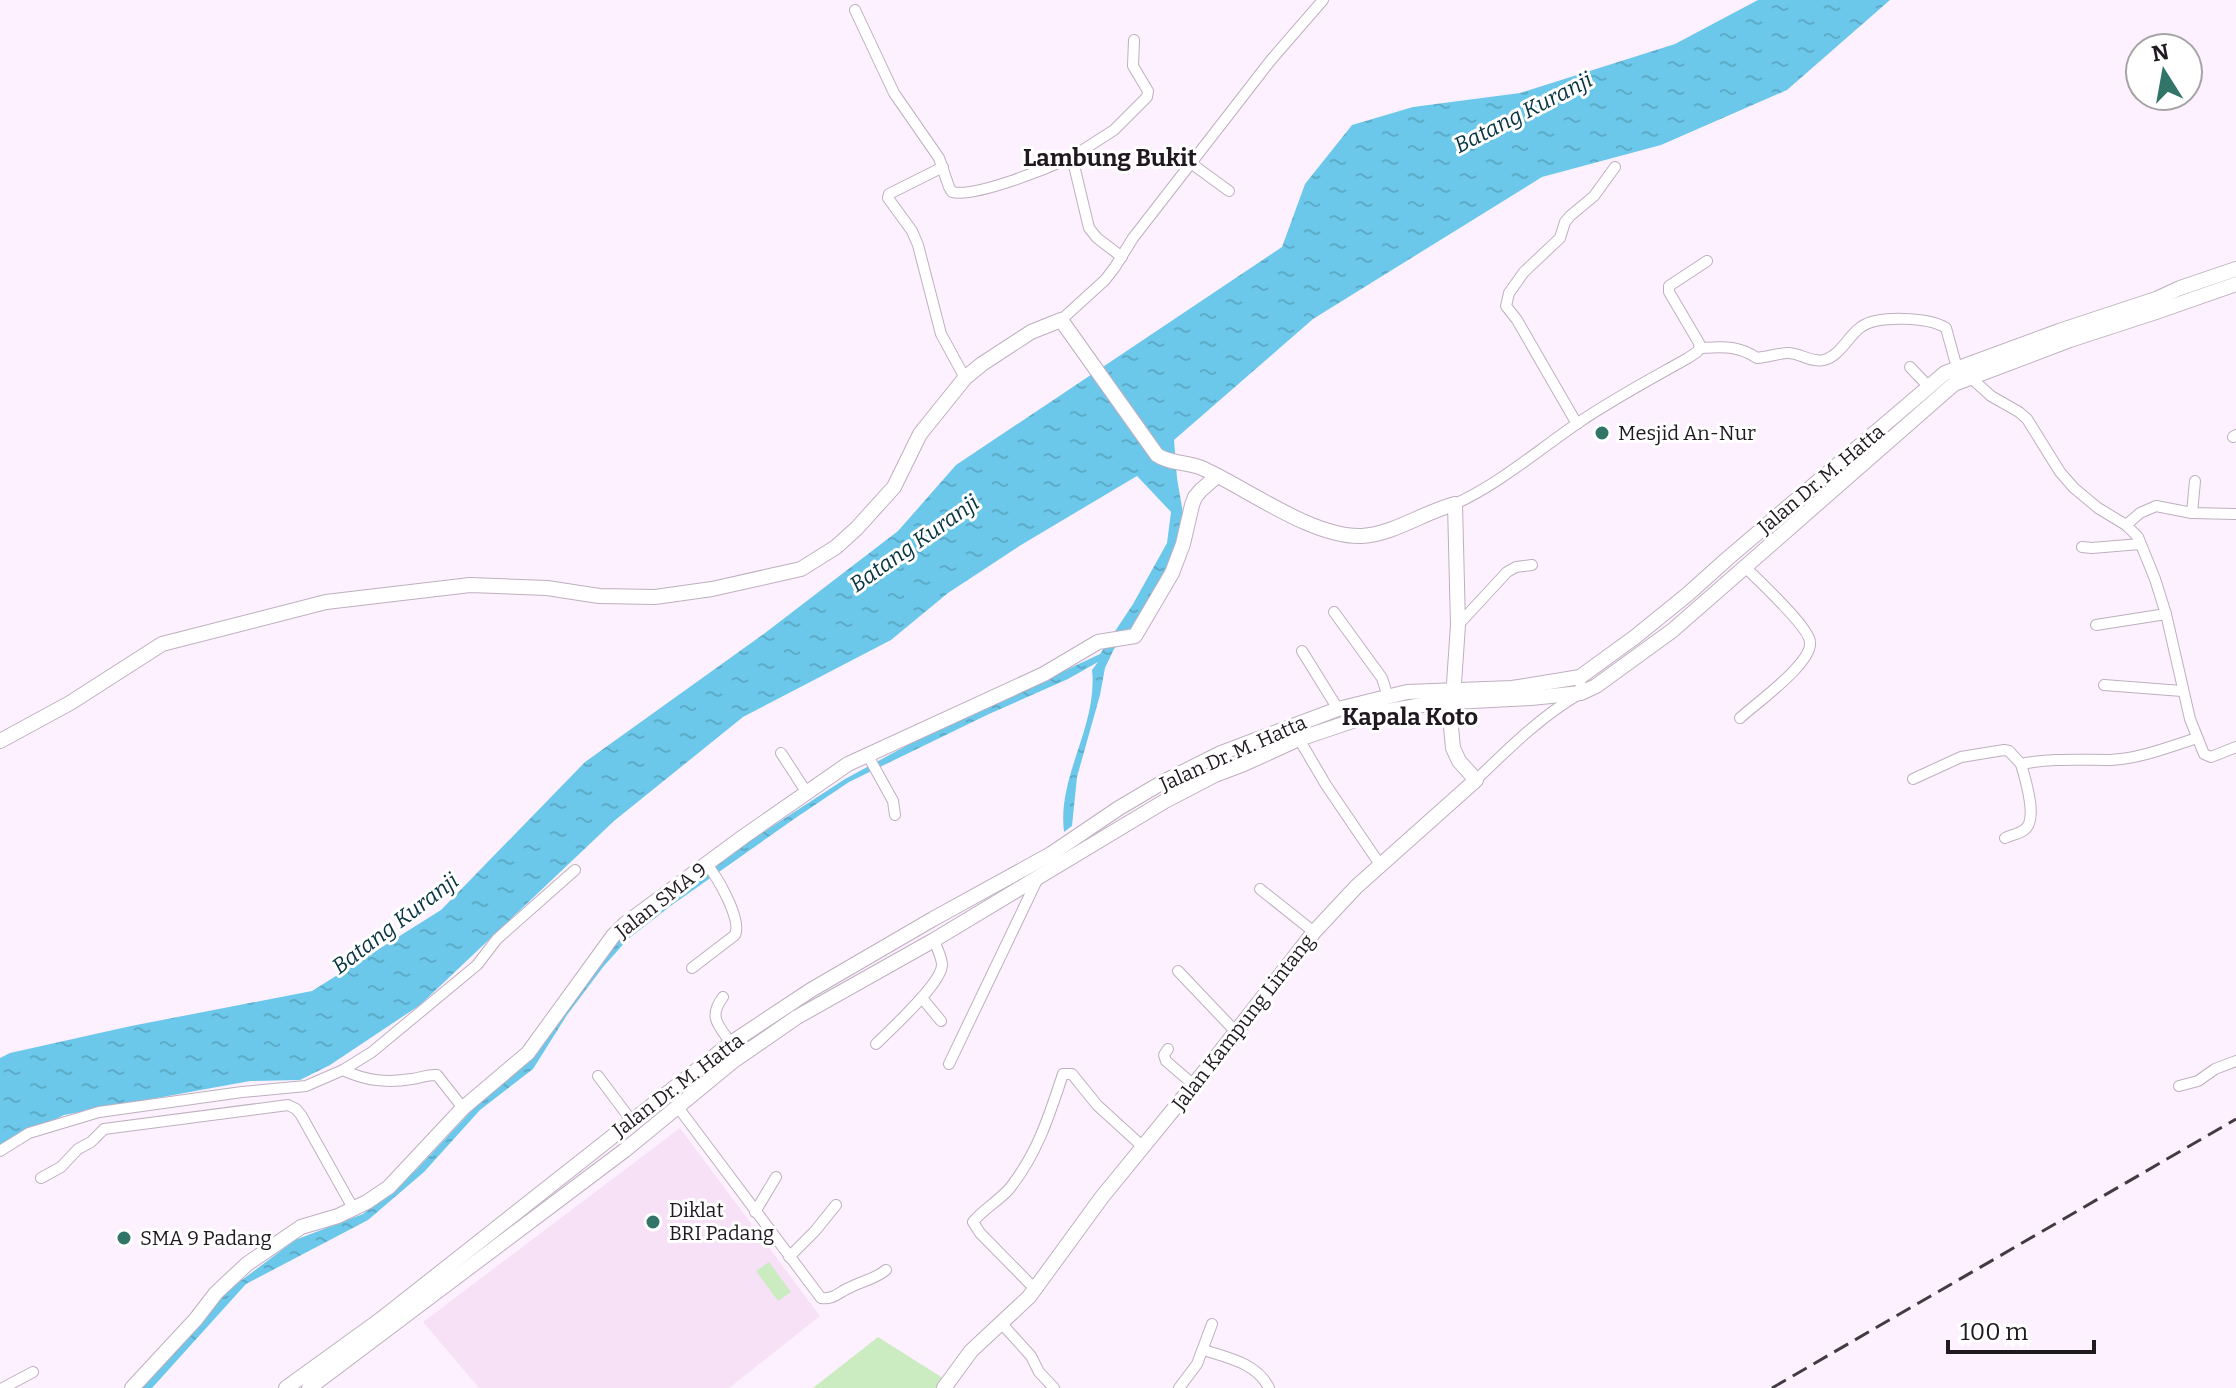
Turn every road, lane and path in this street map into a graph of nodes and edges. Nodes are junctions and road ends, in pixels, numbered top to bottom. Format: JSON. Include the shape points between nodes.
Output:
{"nodes":[{"id":1,"x":1323,"y":0,"type":"edge"},
{"id":2,"x":855,"y":10,"type":"dead end"},
{"id":3,"x":1134,"y":40,"type":"dead end"},
{"id":4,"x":1072,"y":157,"type":"junction"},
{"id":5,"x":1192,"y":164,"type":"junction"},
{"id":6,"x":943,"y":167,"type":"junction"},
{"id":7,"x":1615,"y":167,"type":"dead end"},
{"id":8,"x":1229,"y":191,"type":"dead end"},
{"id":9,"x":1122,"y":257,"type":"junction"},
{"id":10,"x":1707,"y":261,"type":"dead end"},
{"id":11,"x":2236,"y":269,"type":"edge"},
{"id":12,"x":2236,"y":284,"type":"edge"},
{"id":13,"x":1061,"y":320,"type":"junction"},
{"id":14,"x":1700,"y":348,"type":"junction"},
{"id":15,"x":1910,"y":367,"type":"dead end"},
{"id":16,"x":1957,"y":368,"type":"junction"},
{"id":17,"x":1970,"y":377,"type":"junction"},
{"id":18,"x":965,"y":378,"type":"junction"},
{"id":19,"x":1929,"y":387,"type":"junction"},
{"id":20,"x":1577,"y":424,"type":"junction"},
{"id":21,"x":1217,"y":476,"type":"junction"},
{"id":22,"x":2195,"y":481,"type":"dead end"},
{"id":23,"x":1455,"y":504,"type":"junction"},
{"id":24,"x":2192,"y":513,"type":"junction"},
{"id":25,"x":2236,"y":514,"type":"edge"},
{"id":26,"x":2126,"y":525,"type":"junction"},
{"id":27,"x":1765,"y":526,"type":"junction"},
{"id":28,"x":1776,"y":538,"type":"junction"},
{"id":29,"x":2140,"y":544,"type":"junction"},
{"id":30,"x":2082,"y":547,"type":"dead end"},
{"id":31,"x":1532,"y":565,"type":"dead end"},
{"id":32,"x":1745,"y":567,"type":"junction"},
{"id":33,"x":1334,"y":612,"type":"dead end"},
{"id":34,"x":2166,"y":614,"type":"junction"},
{"id":35,"x":1458,"y":625,"type":"junction"},
{"id":36,"x":2096,"y":625,"type":"dead end"},
{"id":37,"x":1302,"y":651,"type":"dead end"},
{"id":38,"x":1580,"y":677,"type":"junction"},
{"id":39,"x":2104,"y":685,"type":"dead end"},
{"id":40,"x":2182,"y":691,"type":"junction"},
{"id":41,"x":1581,"y":693,"type":"junction"},
{"id":42,"x":1453,"y":696,"type":"junction"},
{"id":43,"x":1388,"y":697,"type":"junction"},
{"id":44,"x":1338,"y":709,"type":"junction"},
{"id":45,"x":1740,"y":718,"type":"dead end"},
{"id":46,"x":2197,"y":738,"type":"junction"},
{"id":47,"x":1299,"y":739,"type":"junction"},
{"id":48,"x":0,"y":741,"type":"edge"},
{"id":49,"x":2236,"y":747,"type":"edge"},
{"id":50,"x":781,"y":753,"type":"dead end"},
{"id":51,"x":870,"y":759,"type":"junction"},
{"id":52,"x":2021,"y":764,"type":"junction"},
{"id":53,"x":1913,"y":779,"type":"dead end"},
{"id":54,"x":1476,"y":780,"type":"junction"},
{"id":55,"x":807,"y":793,"type":"junction"},
{"id":56,"x":895,"y":815,"type":"dead end"},
{"id":57,"x":2005,"y":838,"type":"dead end"},
{"id":58,"x":1381,"y":866,"type":"junction"},
{"id":59,"x":710,"y":869,"type":"junction"},
{"id":60,"x":575,"y":870,"type":"dead end"},
{"id":61,"x":1033,"y":880,"type":"junction"},
{"id":62,"x":1260,"y":889,"type":"dead end"},
{"id":63,"x":1314,"y":932,"type":"junction"},
{"id":64,"x":934,"y":940,"type":"junction"},
{"id":65,"x":692,"y":968,"type":"dead end"},
{"id":66,"x":1178,"y":971,"type":"dead end"},
{"id":67,"x":723,"y":997,"type":"dead end"},
{"id":68,"x":922,"y":998,"type":"junction"},
{"id":69,"x":941,"y":1021,"type":"dead end"},
{"id":70,"x":1236,"y":1032,"type":"junction"},
{"id":71,"x":876,"y":1044,"type":"dead end"},
{"id":72,"x":727,"y":1046,"type":"junction"},
{"id":73,"x":1168,"y":1049,"type":"dead end"},
{"id":74,"x":2236,"y":1061,"type":"edge"},
{"id":75,"x":732,"y":1062,"type":"junction"},
{"id":76,"x":949,"y":1064,"type":"dead end"},
{"id":77,"x":343,"y":1070,"type":"junction"},
{"id":78,"x":598,"y":1076,"type":"dead end"},
{"id":79,"x":1194,"y":1085,"type":"junction"},
{"id":80,"x":2179,"y":1086,"type":"dead end"},
{"id":81,"x":677,"y":1106,"type":"junction"},
{"id":82,"x":463,"y":1108,"type":"junction"},
{"id":83,"x":631,"y":1120,"type":"junction"},
{"id":84,"x":1142,"y":1146,"type":"junction"},
{"id":85,"x":0,"y":1151,"type":"edge"},
{"id":86,"x":776,"y":1177,"type":"dead end"},
{"id":87,"x":41,"y":1178,"type":"dead end"},
{"id":88,"x":836,"y":1205,"type":"dead end"},
{"id":89,"x":353,"y":1208,"type":"junction"},
{"id":90,"x":755,"y":1212,"type":"junction"},
{"id":91,"x":789,"y":1257,"type":"junction"},
{"id":92,"x":886,"y":1270,"type":"dead end"},
{"id":93,"x":1035,"y":1289,"type":"junction"},
{"id":94,"x":393,"y":1318,"type":"junction"},
{"id":95,"x":1002,"y":1324,"type":"junction"},
{"id":96,"x":1212,"y":1324,"type":"dead end"},
{"id":97,"x":1204,"y":1350,"type":"junction"},
{"id":98,"x":33,"y":1372,"type":"dead end"},
{"id":99,"x":3,"y":1388,"type":"edge"},
{"id":100,"x":132,"y":1388,"type":"edge"},
{"id":101,"x":286,"y":1388,"type":"edge"},
{"id":102,"x":309,"y":1388,"type":"edge"},
{"id":103,"x":944,"y":1388,"type":"edge"},
{"id":104,"x":1054,"y":1388,"type":"edge"},
{"id":105,"x":1179,"y":1388,"type":"edge"},
{"id":106,"x":1269,"y":1388,"type":"edge"}],
"edges":[{"from":1,"to":5,"type":"street"},
{"from":2,"to":6,"type":"street","via":[[894,93]]},
{"from":3,"to":4,"type":"street","via":[[1133,66],[1147,97],[1114,130]]},
{"from":4,"to":6,"type":"street","via":[[964,193],[952,192]]},
{"from":4,"to":9,"type":"street","via":[[1089,228]]},
{"from":5,"to":8,"type":"street"},
{"from":5,"to":9,"type":"street"},
{"from":6,"to":18,"type":"street","via":[[888,198],[918,245],[941,334]]},
{"from":7,"to":20,"type":"street","via":[[1565,222],[1560,238],[1524,272],[1506,301]]},
{"from":9,"to":13,"type":"street"},
{"from":10,"to":14,"type":"street","via":[[1669,286]]},
{"from":11,"to":16,"type":"main road","name":"Jalan Dr. M. Hatta"},
{"from":12,"to":17,"type":"main road","name":"Jalan Dr. M. Hatta"},
{"from":13,"to":18,"type":"main road","via":[[1031,332]]},
{"from":13,"to":21,"type":"main road","via":[[1157,455]]},
{"from":14,"to":16,"type":"street","via":[[1726,346],[1757,358],[1789,353],[1820,361],[1862,326],[1895,319],[1946,328]]},
{"from":14,"to":20,"type":"street"},
{"from":15,"to":19,"type":"street"},
{"from":16,"to":19,"type":"main road","name":"Jalan Dr. M. Hatta"},
{"from":17,"to":26,"type":"street","via":[[2027,419],[2074,488]]},
{"from":17,"to":28,"type":"main road","name":"Jalan Dr. M. Hatta","via":[[1940,395]]},
{"from":18,"to":48,"type":"main road","via":[[920,434],[894,487],[836,547],[801,569],[655,597],[470,585],[326,602],[162,644]]},
{"from":19,"to":27,"type":"main road","name":"Jalan Dr. M. Hatta"},
{"from":20,"to":23,"type":"street","via":[[1478,494]]},
{"from":21,"to":23,"type":"main road","via":[[1302,520],[1345,535],[1391,529]]},
{"from":21,"to":51,"type":"main road","name":"Jalan SMA 9","via":[[1192,505],[1172,573],[1135,636],[1085,648],[1044,674]]},
{"from":22,"to":24,"type":"street"},
{"from":23,"to":35,"type":"main road"},
{"from":24,"to":25,"type":"street"},
{"from":24,"to":26,"type":"street","via":[[2156,506]]},
{"from":26,"to":29,"type":"street"},
{"from":27,"to":28,"type":"main road"},
{"from":27,"to":38,"type":"main road","name":"Jalan Dr. M. Hatta"},
{"from":28,"to":32,"type":"main road","name":"Jalan Dr. M. Hatta"},
{"from":29,"to":30,"type":"street"},
{"from":29,"to":34,"type":"street"},
{"from":31,"to":35,"type":"street","via":[[1507,572]]},
{"from":32,"to":41,"type":"main road","name":"Jalan Dr. M. Hatta","via":[[1673,630]]},
{"from":32,"to":45,"type":"street","via":[[1810,641],[1801,664]]},
{"from":33,"to":43,"type":"street","via":[[1382,678]]},
{"from":34,"to":36,"type":"street"},
{"from":34,"to":40,"type":"street"},
{"from":35,"to":42,"type":"main road"},
{"from":37,"to":44,"type":"street"},
{"from":38,"to":41,"type":"street"},
{"from":38,"to":42,"type":"main road","name":"Jalan Dr. M. Hatta"},
{"from":39,"to":40,"type":"street"},
{"from":40,"to":46,"type":"street"},
{"from":41,"to":42,"type":"main road","name":"Jalan Dr. M. Hatta"},
{"from":41,"to":54,"type":"street","name":"Jalan Kampung Lintang","via":[[1528,729]]},
{"from":42,"to":43,"type":"main road","name":"Jalan Dr. M. Hatta","via":[[1407,692]]},
{"from":42,"to":47,"type":"main road","name":"Jalan Dr. M. Hatta","via":[[1376,713]]},
{"from":42,"to":54,"type":"main road","via":[[1453,748]]},
{"from":43,"to":44,"type":"main road","name":"Jalan Dr. M. Hatta"},
{"from":44,"to":72,"type":"main road","name":"Jalan Dr. M. Hatta","via":[[1192,767],[836,975]]},
{"from":46,"to":49,"type":"street","via":[[2211,757]]},
{"from":46,"to":52,"type":"street","via":[[2128,758]]},
{"from":47,"to":58,"type":"street"},
{"from":47,"to":61,"type":"main road","name":"Jalan Dr. M. Hatta","via":[[1186,789]]},
{"from":50,"to":55,"type":"street"},
{"from":51,"to":55,"type":"main road","name":"Jalan SMA 9","via":[[848,764]]},
{"from":51,"to":56,"type":"street"},
{"from":52,"to":53,"type":"street","via":[[2009,751],[1981,753]]},
{"from":52,"to":57,"type":"street","via":[[2030,823]]},
{"from":54,"to":58,"type":"main road","name":"Jalan Kampung Lintang"},
{"from":55,"to":59,"type":"main road","name":"Jalan SMA 9"},
{"from":58,"to":63,"type":"main road","name":"Jalan Kampung Lintang"},
{"from":59,"to":65,"type":"street","via":[[737,930]]},
{"from":59,"to":82,"type":"main road","name":"Jalan SMA 9","via":[[625,924],[528,1053]]},
{"from":60,"to":77,"type":"street","via":[[497,939],[477,965]]},
{"from":61,"to":64,"type":"main road","name":"Jalan Dr. M. Hatta"},
{"from":61,"to":76,"type":"street"},
{"from":62,"to":63,"type":"street"},
{"from":63,"to":70,"type":"main road","name":"Jalan Kampung Lintang"},
{"from":64,"to":68,"type":"street","via":[[942,966]]},
{"from":64,"to":75,"type":"main road","name":"Jalan Dr. M. Hatta","via":[[797,1017]]},
{"from":66,"to":70,"type":"street"},
{"from":67,"to":72,"type":"street","via":[[715,1013]]},
{"from":68,"to":69,"type":"street"},
{"from":68,"to":71,"type":"street"},
{"from":70,"to":79,"type":"main road","name":"Jalan Kampung Lintang"},
{"from":72,"to":75,"type":"main road"},
{"from":72,"to":83,"type":"main road","name":"Jalan Dr. M. Hatta"},
{"from":73,"to":79,"type":"street","via":[[1166,1061]]},
{"from":74,"to":80,"type":"street"},
{"from":75,"to":81,"type":"main road","name":"Jalan Dr. M. Hatta"},
{"from":77,"to":82,"type":"street","via":[[362,1079],[437,1075]]},
{"from":77,"to":85,"type":"street","via":[[306,1086],[99,1112],[29,1133]]},
{"from":78,"to":83,"type":"street"},
{"from":79,"to":84,"type":"main road","name":"Jalan Kampung Lintang"},
{"from":81,"to":90,"type":"street"},
{"from":81,"to":94,"type":"main road","name":"Jalan Dr. M. Hatta","via":[[625,1150]]},
{"from":82,"to":89,"type":"main road","name":"Jalan SMA 9","via":[[389,1187]]},
{"from":83,"to":94,"type":"main road","name":"Jalan Dr. M. Hatta"},
{"from":84,"to":93,"type":"main road","name":"Jalan Kampung Lintang"},
{"from":84,"to":93,"type":"street","via":[[1072,1074],[1063,1074],[1042,1136],[1025,1166],[973,1222]]},
{"from":86,"to":90,"type":"street"},
{"from":87,"to":89,"type":"street","via":[[104,1129],[288,1105],[301,1115]]},
{"from":88,"to":91,"type":"street"},
{"from":89,"to":100,"type":"main road","name":"Jalan SMA 9","via":[[301,1227],[247,1264]]},
{"from":90,"to":91,"type":"street"},
{"from":91,"to":92,"type":"street","via":[[826,1299]]},
{"from":93,"to":95,"type":"main road","name":"Jalan Kampung Lintang"},
{"from":94,"to":101,"type":"main road","name":"Jalan Dr. M. Hatta"},
{"from":94,"to":102,"type":"main road","name":"Jalan Dr. M. Hatta"},
{"from":95,"to":103,"type":"main road","name":"Jalan Kampung Lintang","via":[[971,1351]]},
{"from":95,"to":104,"type":"street"},
{"from":96,"to":97,"type":"street"},
{"from":97,"to":105,"type":"street"},
{"from":97,"to":106,"type":"street","via":[[1243,1362]]},
{"from":98,"to":99,"type":"street"}]}
